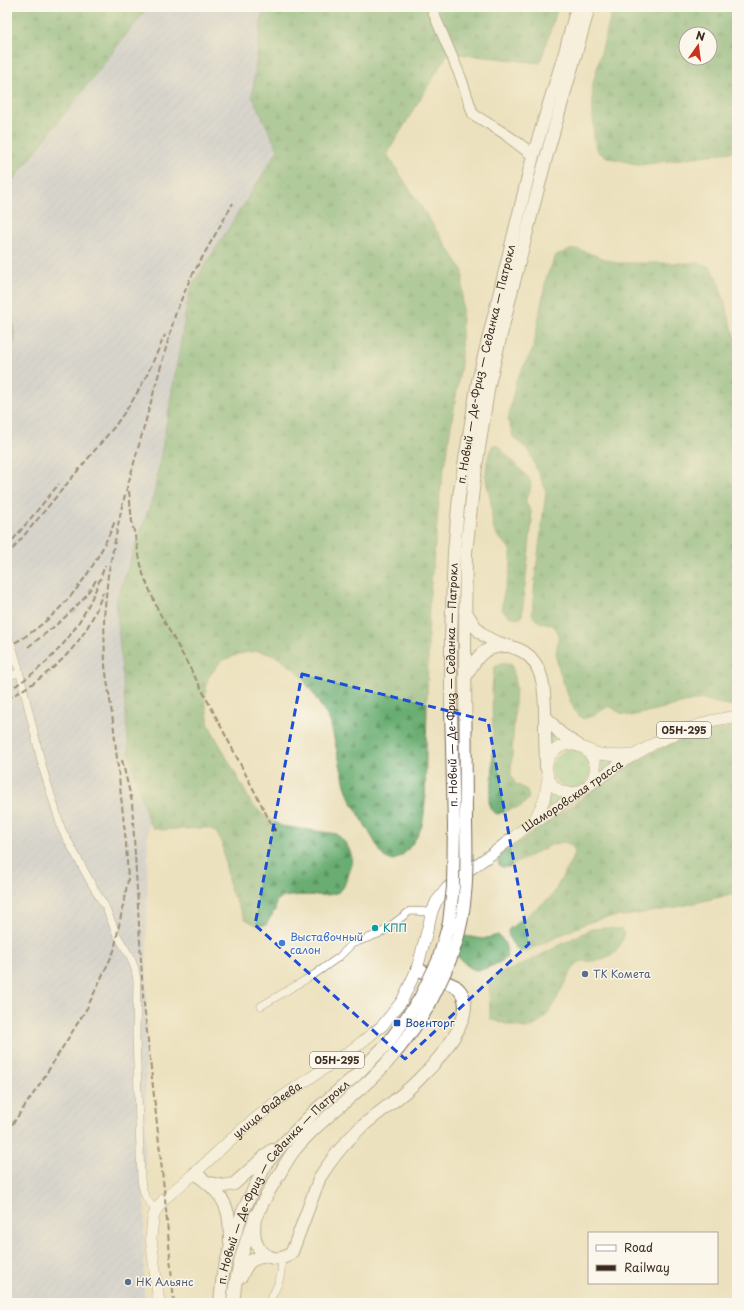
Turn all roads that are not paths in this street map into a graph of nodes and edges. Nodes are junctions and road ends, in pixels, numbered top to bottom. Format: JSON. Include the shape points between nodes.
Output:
{"nodes":[{"id":1,"x":431,"y":7,"type":"edge"},
{"id":2,"x":577,"y":7,"type":"edge"},
{"id":3,"x":589,"y":7,"type":"edge"},
{"id":4,"x":533,"y":156,"type":"junction"},
{"id":5,"x":465,"y":609,"type":"junction"},
{"id":6,"x":7,"y":636,"type":"edge"},
{"id":7,"x":508,"y":646,"type":"junction"},
{"id":8,"x":19,"y":673,"type":"junction"},
{"id":9,"x":7,"y":676,"type":"edge"},
{"id":10,"x":466,"y":676,"type":"junction"},
{"id":11,"x":545,"y":716,"type":"junction"},
{"id":12,"x":737,"y":716,"type":"edge"},
{"id":13,"x":582,"y":748,"type":"junction"},
{"id":14,"x":636,"y":754,"type":"junction"},
{"id":15,"x":547,"y":773,"type":"junction"},
{"id":16,"x":585,"y":788,"type":"junction"},
{"id":17,"x":460,"y":824,"type":"junction"},
{"id":18,"x":529,"y":825,"type":"junction"},
{"id":19,"x":432,"y":912,"type":"junction"},
{"id":20,"x":418,"y":969,"type":"junction"},
{"id":21,"x":424,"y":1003,"type":"junction"},
{"id":22,"x":261,"y":1006,"type":"dead end"},
{"id":23,"x":282,"y":1145,"type":"junction"},
{"id":24,"x":195,"y":1173,"type":"junction"},
{"id":25,"x":208,"y":1183,"type":"junction"},
{"id":26,"x":156,"y":1210,"type":"junction"},
{"id":27,"x":255,"y":1216,"type":"junction"},
{"id":28,"x":230,"y":1246,"type":"junction"},
{"id":29,"x":268,"y":1256,"type":"junction"},
{"id":30,"x":281,"y":1259,"type":"junction"},
{"id":31,"x":234,"y":1299,"type":"edge"},
{"id":32,"x":159,"y":1303,"type":"edge"},
{"id":33,"x":220,"y":1303,"type":"edge"},
{"id":34,"x":268,"y":1303,"type":"edge"}],
"edges":[{"from":1,"to":4,"type":"main road","via":[[473,114]]},
{"from":2,"to":4,"type":"highway","name":"п. Новый — Де-Фриз — Седанка — Патрокл"},
{"from":3,"to":5,"type":"highway","name":"п. Новый — Де-Фриз — Седанка — Патрокл","via":[[544,165],[489,384],[469,514]]},
{"from":4,"to":17,"type":"highway","name":"п. Новый — Де-Фриз — Седанка — Патрокл","via":[[478,381],[459,496],[454,552],[451,708]]},
{"from":5,"to":7,"type":"highway","via":[[482,635]]},
{"from":5,"to":10,"type":"highway","name":"п. Новый — Де-Фриз — Седанка — Патрокл"},
{"from":6,"to":8,"type":"street"},
{"from":7,"to":10,"type":"highway","via":[[497,646],[482,652]]},
{"from":7,"to":11,"type":"highway","via":[[522,651],[536,664],[541,676]]},
{"from":8,"to":9,"type":"street"},
{"from":8,"to":26,"type":"street","via":[[62,830],[105,906],[135,969],[141,1179],[147,1201]]},
{"from":10,"to":17,"type":"highway","name":"п. Новый — Де-Фриз — Седанка — Патрокл"},
{"from":11,"to":13,"type":"highway","number":"05Н-295","via":[[560,733]]},
{"from":11,"to":15,"type":"highway"},
{"from":12,"to":14,"type":"main road","name":"Шаморовская трасса","number":"05Н-295","via":[[710,721],[680,732]]},
{"from":13,"to":14,"type":"main road","number":"05Н-295","via":[[617,756]]},
{"from":13,"to":15,"type":"main road","number":"05Н-295","via":[[570,744],[557,748],[548,760]]},
{"from":13,"to":16,"type":"main road","number":"05Н-295","via":[[592,757],[595,765],[595,774]]},
{"from":14,"to":16,"type":"main road","name":"Шаморовская трасса","number":"05Н-295"},
{"from":15,"to":16,"type":"main road","number":"05Н-295","via":[[554,787],[564,792],[575,793]]},
{"from":15,"to":18,"type":"main road","number":"05Н-295","via":[[542,805],[536,819]]},
{"from":16,"to":18,"type":"main road","name":"Шаморовская трасса","number":"05Н-295"},
{"from":17,"to":21,"type":"highway","name":"п. Новый — Де-Фриз — Седанка — Патрокл","bridge":true,"via":[[449,923]]},
{"from":18,"to":19,"type":"main road","name":"Шаморовская трасса","number":"05Н-295","via":[[458,878],[436,902]]},
{"from":19,"to":20,"type":"main road","name":"улица Фадеева","number":"05Н-295"},
{"from":19,"to":22,"type":"street","via":[[410,911],[381,933],[352,944],[315,974]]},
{"from":20,"to":24,"type":"main road","name":"улица Фадеева","number":"05Н-295","via":[[402,1001],[382,1026],[276,1102]]},
{"from":20,"to":30,"type":"highway","via":[[459,988],[465,1001],[465,1013],[457,1034],[423,1076],[358,1130],[338,1152],[320,1177],[292,1252]]},
{"from":21,"to":23,"type":"highway","name":"п. Новый — Де-Фриз — Седанка — Патрокл","via":[[388,1043]]},
{"from":21,"to":27,"type":"highway","name":"п. Новый — Де-Фриз — Седанка — Патрокл","via":[[414,1029],[374,1076],[293,1153]]},
{"from":23,"to":25,"type":"highway","via":[[269,1150],[234,1184],[224,1186]]},
{"from":23,"to":28,"type":"highway","name":"п. Новый — Де-Фриз — Седанка — Патрокл","via":[[266,1164],[243,1211]]},
{"from":24,"to":25,"type":"highway"},
{"from":24,"to":26,"type":"main road","name":"улица Фадеева","via":[[165,1198]]},
{"from":25,"to":28,"type":"highway","via":[[224,1202],[228,1214]]},
{"from":26,"to":32,"type":"main road","name":"улица Фадеева","via":[[152,1218],[150,1238]]},
{"from":27,"to":29,"type":"highway","via":[[255,1241],[261,1251]]},
{"from":27,"to":31,"type":"highway","name":"п. Новый — Де-Фриз — Седанка — Патрокл","via":[[242,1255]]},
{"from":28,"to":33,"type":"highway","name":"п. Новый — Де-Фриз — Седанка — Патрокл","via":[[223,1273]]},
{"from":29,"to":30,"type":"highway"},
{"from":29,"to":31,"type":"highway","via":[[249,1262]]},
{"from":30,"to":34,"type":"street","via":[[279,1283]]}]}
